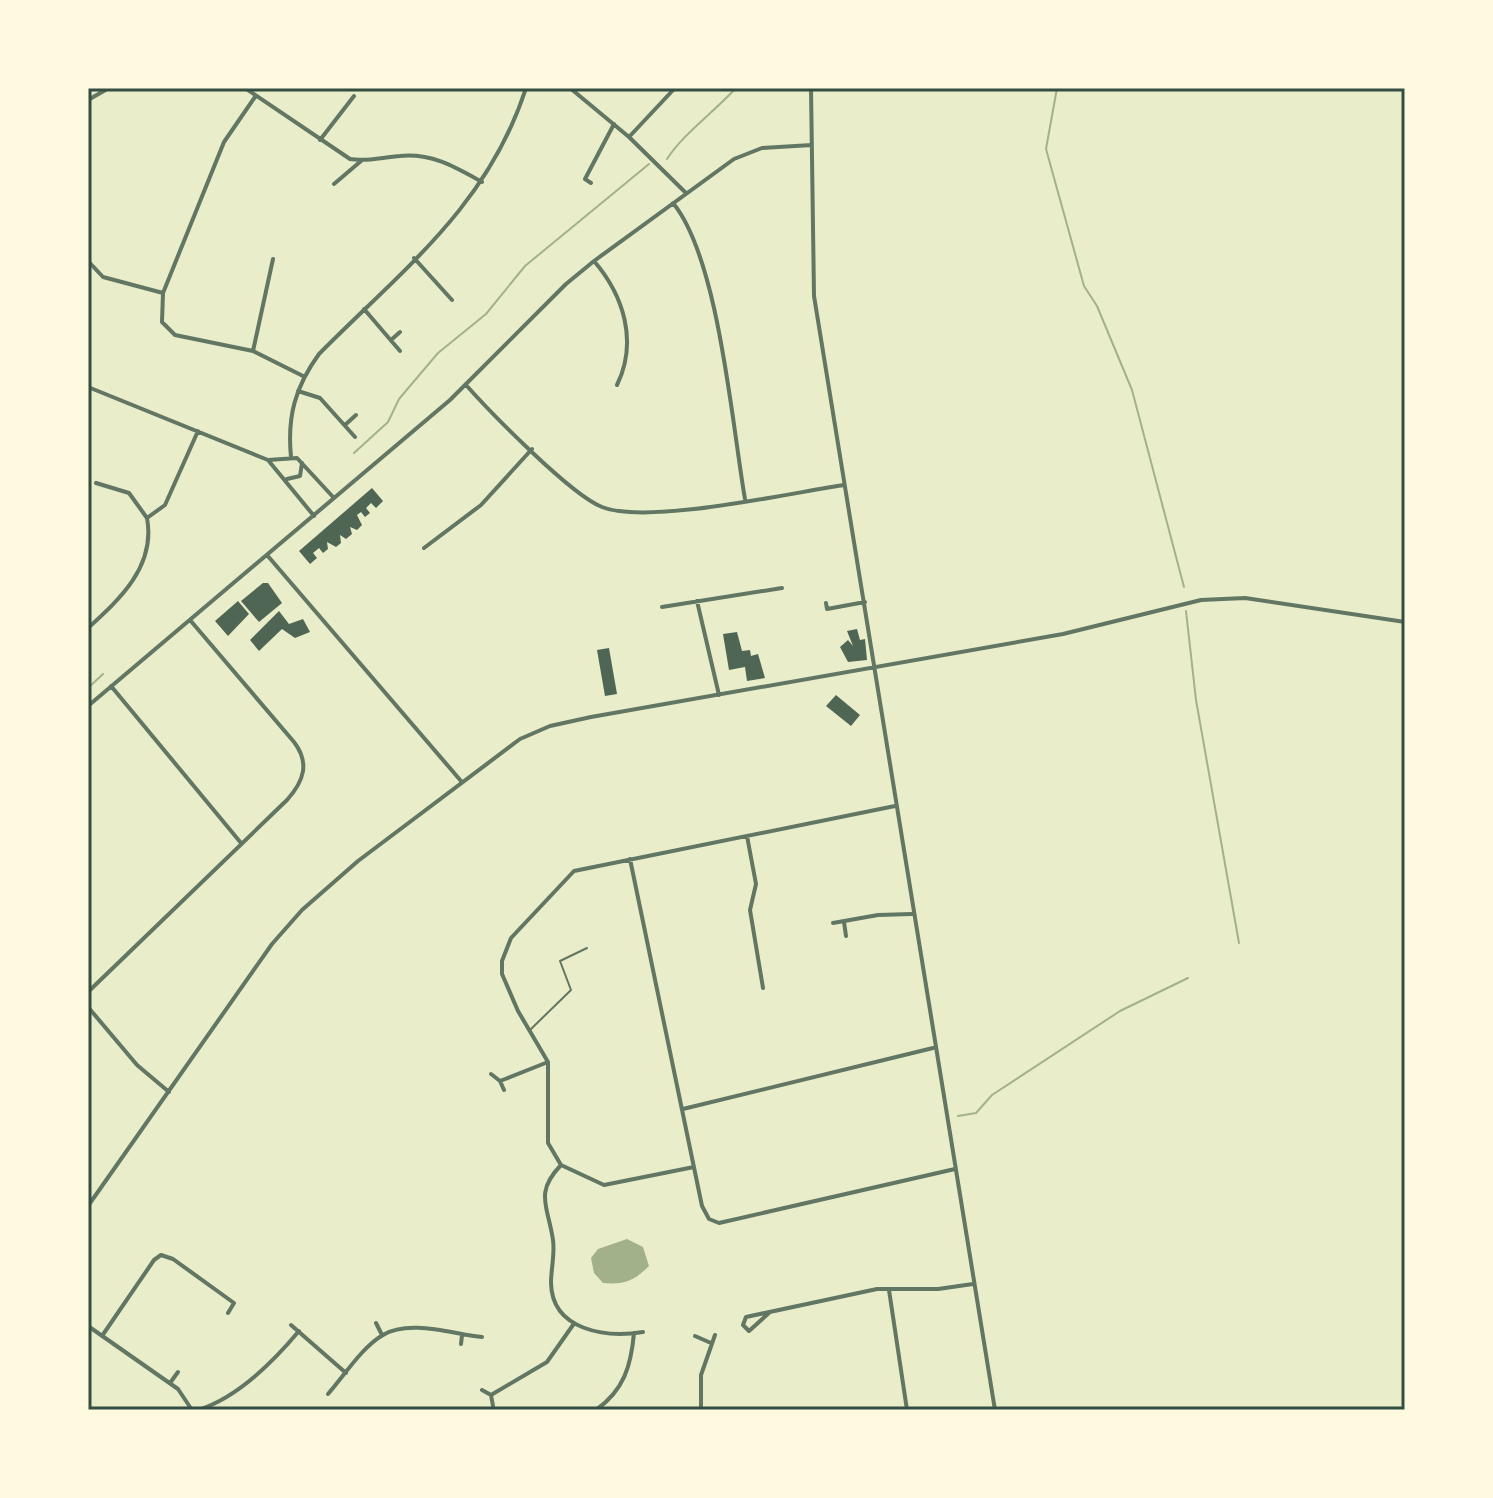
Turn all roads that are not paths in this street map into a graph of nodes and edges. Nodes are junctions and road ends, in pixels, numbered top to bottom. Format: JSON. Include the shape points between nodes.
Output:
{"nodes":[{"id":1,"x":109,"y":88,"type":"edge"},
{"id":2,"x":245,"y":88,"type":"edge"},
{"id":3,"x":526,"y":88,"type":"edge"},
{"id":4,"x":570,"y":88,"type":"edge"},
{"id":5,"x":675,"y":88,"type":"edge"},
{"id":6,"x":811,"y":88,"type":"edge"},
{"id":7,"x":354,"y":96,"type":"dead end"},
{"id":8,"x":255,"y":97,"type":"junction"},
{"id":9,"x":88,"y":100,"type":"edge"},
{"id":10,"x":614,"y":124,"type":"junction"},
{"id":11,"x":629,"y":137,"type":"junction"},
{"id":12,"x":320,"y":140,"type":"junction"},
{"id":13,"x":812,"y":145,"type":"junction"},
{"id":14,"x":361,"y":161,"type":"junction"},
{"id":15,"x":483,"y":182,"type":"junction"},
{"id":16,"x":591,"y":183,"type":"dead end"},
{"id":17,"x":334,"y":184,"type":"dead end"},
{"id":18,"x":686,"y":193,"type":"junction"},
{"id":19,"x":673,"y":203,"type":"junction"},
{"id":20,"x":414,"y":258,"type":"junction"},
{"id":21,"x":273,"y":259,"type":"dead end"},
{"id":22,"x":88,"y":261,"type":"edge"},
{"id":23,"x":594,"y":261,"type":"junction"},
{"id":24,"x":163,"y":293,"type":"junction"},
{"id":25,"x":452,"y":300,"type":"dead end"},
{"id":26,"x":364,"y":309,"type":"junction"},
{"id":27,"x":400,"y":332,"type":"dead end"},
{"id":28,"x":391,"y":340,"type":"junction"},
{"id":29,"x":253,"y":351,"type":"junction"},
{"id":30,"x":400,"y":351,"type":"dead end"},
{"id":31,"x":303,"y":376,"type":"junction"},
{"id":32,"x":466,"y":385,"type":"junction"},
{"id":33,"x":617,"y":385,"type":"dead end"},
{"id":34,"x":88,"y":387,"type":"edge"},
{"id":35,"x":298,"y":391,"type":"junction"},
{"id":36,"x":356,"y":415,"type":"dead end"},
{"id":37,"x":345,"y":425,"type":"junction"},
{"id":38,"x":198,"y":431,"type":"junction"},
{"id":39,"x":355,"y":437,"type":"dead end"},
{"id":40,"x":532,"y":449,"type":"junction"},
{"id":41,"x":289,"y":458,"type":"junction"},
{"id":42,"x":268,"y":460,"type":"junction"},
{"id":43,"x":300,"y":461,"type":"junction"},
{"id":44,"x":283,"y":476,"type":"junction"},
{"id":45,"x":96,"y":483,"type":"dead end"},
{"id":46,"x":844,"y":485,"type":"junction"},
{"id":47,"x":334,"y":498,"type":"junction"},
{"id":48,"x":745,"y":499,"type":"junction"},
{"id":49,"x":314,"y":516,"type":"junction"},
{"id":50,"x":147,"y":518,"type":"junction"},
{"id":51,"x":424,"y":548,"type":"dead end"},
{"id":52,"x":267,"y":555,"type":"junction"},
{"id":53,"x":782,"y":588,"type":"dead end"},
{"id":54,"x":697,"y":601,"type":"junction"},
{"id":55,"x":865,"y":602,"type":"junction"},
{"id":56,"x":826,"y":603,"type":"dead end"},
{"id":57,"x":662,"y":607,"type":"dead end"},
{"id":58,"x":190,"y":620,"type":"junction"},
{"id":59,"x":1405,"y":622,"type":"edge"},
{"id":60,"x":88,"y":628,"type":"edge"},
{"id":61,"x":875,"y":667,"type":"junction"},
{"id":62,"x":111,"y":686,"type":"junction"},
{"id":63,"x":719,"y":695,"type":"junction"},
{"id":64,"x":88,"y":706,"type":"edge"},
{"id":65,"x":461,"y":781,"type":"junction"},
{"id":66,"x":895,"y":806,"type":"junction"},
{"id":67,"x":747,"y":836,"type":"junction"},
{"id":68,"x":241,"y":843,"type":"junction"},
{"id":69,"x":630,"y":859,"type":"junction"},
{"id":70,"x":912,"y":914,"type":"junction"},
{"id":71,"x":844,"y":921,"type":"junction"},
{"id":72,"x":833,"y":923,"type":"dead end"},
{"id":73,"x":846,"y":936,"type":"dead end"},
{"id":74,"x":587,"y":948,"type":"dead end"},
{"id":75,"x":761,"y":979,"type":"junction"},
{"id":76,"x":754,"y":980,"type":"dead end"},
{"id":77,"x":763,"y":988,"type":"dead end"},
{"id":78,"x":88,"y":992,"type":"edge"},
{"id":79,"x":88,"y":1007,"type":"edge"},
{"id":80,"x":530,"y":1029,"type":"junction"},
{"id":81,"x":934,"y":1048,"type":"junction"},
{"id":82,"x":548,"y":1062,"type":"junction"},
{"id":83,"x":491,"y":1074,"type":"dead end"},
{"id":84,"x":500,"y":1081,"type":"junction"},
{"id":85,"x":504,"y":1090,"type":"dead end"},
{"id":86,"x":169,"y":1092,"type":"junction"},
{"id":87,"x":683,"y":1109,"type":"junction"},
{"id":88,"x":561,"y":1165,"type":"junction"},
{"id":89,"x":694,"y":1167,"type":"junction"},
{"id":90,"x":955,"y":1169,"type":"junction"},
{"id":91,"x":88,"y":1206,"type":"edge"},
{"id":92,"x":973,"y":1284,"type":"junction"},
{"id":93,"x":889,"y":1289,"type":"junction"},
{"id":94,"x":770,"y":1312,"type":"junction"},
{"id":95,"x":228,"y":1313,"type":"dead end"},
{"id":96,"x":376,"y":1323,"type":"dead end"},
{"id":97,"x":291,"y":1325,"type":"dead end"},
{"id":98,"x":573,"y":1325,"type":"junction"},
{"id":99,"x":88,"y":1326,"type":"edge"},
{"id":100,"x":299,"y":1331,"type":"junction"},
{"id":101,"x":643,"y":1332,"type":"dead end"},
{"id":102,"x":634,"y":1333,"type":"junction"},
{"id":103,"x":382,"y":1335,"type":"junction"},
{"id":104,"x":462,"y":1335,"type":"junction"},
{"id":105,"x":715,"y":1335,"type":"dead end"},
{"id":106,"x":102,"y":1336,"type":"junction"},
{"id":107,"x":695,"y":1336,"type":"dead end"},
{"id":108,"x":482,"y":1337,"type":"dead end"},
{"id":109,"x":711,"y":1343,"type":"junction"},
{"id":110,"x":461,"y":1344,"type":"dead end"},
{"id":111,"x":178,"y":1372,"type":"dead end"},
{"id":112,"x":346,"y":1373,"type":"junction"},
{"id":113,"x":170,"y":1383,"type":"junction"},
{"id":114,"x":482,"y":1390,"type":"dead end"},
{"id":115,"x":328,"y":1394,"type":"dead end"},
{"id":116,"x":491,"y":1395,"type":"junction"},
{"id":117,"x":493,"y":1406,"type":"dead end"},
{"id":118,"x":605,"y":1408,"type":"edge"},
{"id":119,"x":195,"y":1410,"type":"edge"},
{"id":120,"x":596,"y":1410,"type":"edge"},
{"id":121,"x":701,"y":1410,"type":"edge"},
{"id":122,"x":907,"y":1410,"type":"edge"},
{"id":123,"x":995,"y":1410,"type":"edge"}],
"edges":[{"from":1,"to":9,"type":"street"},
{"from":2,"to":8,"type":"street"},
{"from":3,"to":15,"type":"street"},
{"from":4,"to":10,"type":"street"},
{"from":5,"to":11,"type":"street"},
{"from":6,"to":13,"type":"street"},
{"from":7,"to":12,"type":"street"},
{"from":8,"to":12,"type":"street"},
{"from":8,"to":24,"type":"street","via":[[224,142]]},
{"from":10,"to":11,"type":"street"},
{"from":10,"to":16,"type":"street","via":[[585,179]]},
{"from":11,"to":18,"type":"street"},
{"from":12,"to":14,"type":"street"},
{"from":13,"to":18,"type":"street","via":[[746,153]]},
{"from":13,"to":46,"type":"street","via":[[814,296]]},
{"from":14,"to":15,"type":"street","via":[[421,155]]},
{"from":14,"to":17,"type":"street"},
{"from":15,"to":20,"type":"street"},
{"from":18,"to":19,"type":"street"},
{"from":19,"to":23,"type":"street"},
{"from":19,"to":48,"type":"street","via":[[708,283]]},
{"from":20,"to":25,"type":"street"},
{"from":20,"to":26,"type":"street"},
{"from":21,"to":29,"type":"street"},
{"from":22,"to":24,"type":"street","via":[[103,277]]},
{"from":23,"to":32,"type":"street"},
{"from":23,"to":33,"type":"street","via":[[622,306],[628,363]]},
{"from":24,"to":29,"type":"street","via":[[162,322],[175,335]]},
{"from":26,"to":28,"type":"street"},
{"from":26,"to":31,"type":"street"},
{"from":27,"to":28,"type":"street"},
{"from":28,"to":30,"type":"street"},
{"from":29,"to":31,"type":"street"},
{"from":31,"to":35,"type":"street"},
{"from":32,"to":40,"type":"street"},
{"from":32,"to":47,"type":"street"},
{"from":34,"to":38,"type":"street"},
{"from":35,"to":37,"type":"street","via":[[320,398]]},
{"from":35,"to":41,"type":"street","via":[[288,424]]},
{"from":36,"to":37,"type":"street"},
{"from":37,"to":39,"type":"street"},
{"from":38,"to":42,"type":"street"},
{"from":38,"to":50,"type":"street","via":[[165,505]]},
{"from":40,"to":48,"type":"street","via":[[584,497],[619,512]]},
{"from":40,"to":51,"type":"street","via":[[481,505]]},
{"from":41,"to":42,"type":"street"},
{"from":41,"to":43,"type":"street"},
{"from":41,"to":44,"type":"street","via":[[281,464]]},
{"from":42,"to":44,"type":"street"},
{"from":43,"to":44,"type":"street","via":[[300,476]]},
{"from":43,"to":47,"type":"street"},
{"from":44,"to":49,"type":"street"},
{"from":45,"to":50,"type":"street","via":[[129,493]]},
{"from":46,"to":48,"type":"street"},
{"from":46,"to":55,"type":"street"},
{"from":47,"to":49,"type":"street"},
{"from":49,"to":52,"type":"street"},
{"from":50,"to":60,"type":"street","via":[[149,530],[136,579]]},
{"from":52,"to":58,"type":"street"},
{"from":52,"to":65,"type":"street"},
{"from":53,"to":54,"type":"street"},
{"from":54,"to":57,"type":"street"},
{"from":54,"to":63,"type":"street"},
{"from":55,"to":56,"type":"street","via":[[827,609]]},
{"from":55,"to":61,"type":"street"},
{"from":58,"to":62,"type":"street"},
{"from":58,"to":68,"type":"street","via":[[294,742],[303,760],[304,773],[295,792]]},
{"from":59,"to":61,"type":"street","via":[[1223,597],[1063,634]]},
{"from":61,"to":63,"type":"street"},
{"from":61,"to":66,"type":"street"},
{"from":62,"to":64,"type":"street"},
{"from":62,"to":68,"type":"street"},
{"from":63,"to":65,"type":"street","via":[[550,726],[520,739]]},
{"from":65,"to":86,"type":"street","via":[[358,861],[286,927]]},
{"from":66,"to":67,"type":"street"},
{"from":66,"to":70,"type":"street"},
{"from":67,"to":69,"type":"street"},
{"from":67,"to":75,"type":"street","via":[[756,884],[750,910]]},
{"from":68,"to":78,"type":"street"},
{"from":69,"to":80,"type":"street","via":[[574,871],[511,938],[502,974]]},
{"from":69,"to":87,"type":"street"},
{"from":70,"to":71,"type":"street"},
{"from":70,"to":81,"type":"street"},
{"from":71,"to":72,"type":"street"},
{"from":71,"to":73,"type":"street"},
{"from":74,"to":80,"type":"lane","via":[[560,961],[571,990]]},
{"from":75,"to":76,"type":"street"},
{"from":75,"to":77,"type":"street"},
{"from":79,"to":86,"type":"street","via":[[137,1065]]},
{"from":80,"to":82,"type":"street"},
{"from":81,"to":87,"type":"street"},
{"from":81,"to":90,"type":"street"},
{"from":82,"to":84,"type":"street"},
{"from":82,"to":88,"type":"street","via":[[548,1143]]},
{"from":83,"to":84,"type":"street"},
{"from":84,"to":85,"type":"street"},
{"from":86,"to":91,"type":"street"},
{"from":87,"to":89,"type":"street"},
{"from":88,"to":89,"type":"street","via":[[604,1185]]},
{"from":88,"to":98,"type":"street","via":[[543,1192],[553,1242],[554,1298]]},
{"from":89,"to":90,"type":"street","via":[[705,1214],[719,1223]]},
{"from":90,"to":92,"type":"street"},
{"from":92,"to":93,"type":"street"},
{"from":92,"to":123,"type":"street"},
{"from":93,"to":94,"type":"street"},
{"from":93,"to":122,"type":"street"},
{"from":94,"to":94,"type":"street","via":[[753,1330],[743,1325],[746,1317]]},
{"from":95,"to":106,"type":"street","via":[[234,1303],[161,1255]]},
{"from":96,"to":103,"type":"street"},
{"from":97,"to":100,"type":"street"},
{"from":98,"to":102,"type":"street"},
{"from":98,"to":116,"type":"street","via":[[547,1362]]},
{"from":99,"to":106,"type":"street"},
{"from":100,"to":112,"type":"street"},
{"from":100,"to":119,"type":"street","via":[[272,1363],[225,1401]]},
{"from":101,"to":102,"type":"street"},
{"from":102,"to":118,"type":"street","via":[[627,1375]]},
{"from":103,"to":104,"type":"street","via":[[411,1328]]},
{"from":103,"to":112,"type":"street"},
{"from":104,"to":108,"type":"street"},
{"from":104,"to":110,"type":"street"},
{"from":105,"to":109,"type":"street"},
{"from":106,"to":113,"type":"street"},
{"from":107,"to":109,"type":"street"},
{"from":109,"to":121,"type":"street","via":[[701,1375]]},
{"from":111,"to":113,"type":"street"},
{"from":112,"to":115,"type":"street"},
{"from":113,"to":119,"type":"street"},
{"from":114,"to":116,"type":"street"},
{"from":116,"to":117,"type":"street"},
{"from":118,"to":120,"type":"street"}]}
